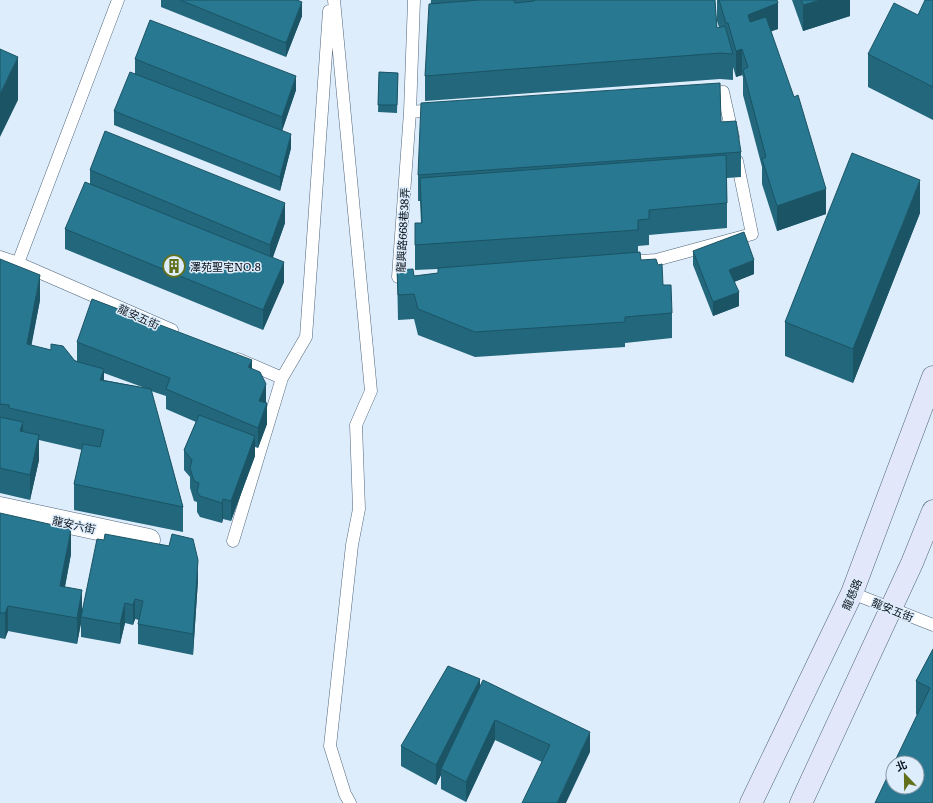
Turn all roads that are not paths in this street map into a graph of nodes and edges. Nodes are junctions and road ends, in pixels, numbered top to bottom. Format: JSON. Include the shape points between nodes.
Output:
{"nodes":[{"id":1,"x":118,"y":0,"type":"edge"},
{"id":2,"x":329,"y":0,"type":"edge"},
{"id":3,"x":334,"y":0,"type":"edge"},
{"id":4,"x":414,"y":0,"type":"edge"},
{"id":5,"x":692,"y":94,"type":"edge"},
{"id":6,"x":449,"y":109,"type":"edge"},
{"id":7,"x":410,"y":112,"type":"junction"},
{"id":8,"x":0,"y":257,"type":"edge"},
{"id":9,"x":632,"y":262,"type":"edge"},
{"id":10,"x":18,"y":263,"type":"junction"},
{"id":11,"x":421,"y":276,"type":"edge"},
{"id":12,"x":179,"y":333,"type":"edge"},
{"id":13,"x":230,"y":356,"type":"edge"},
{"id":14,"x":933,"y":377,"type":"edge"},
{"id":15,"x":282,"y":378,"type":"junction"},
{"id":16,"x":0,"y":508,"type":"edge"},
{"id":17,"x":933,"y":511,"type":"edge"},
{"id":18,"x":149,"y":540,"type":"dead end"},
{"id":19,"x":233,"y":541,"type":"dead end"},
{"id":20,"x":852,"y":593,"type":"junction"},
{"id":21,"x":890,"y":609,"type":"junction"},
{"id":22,"x":933,"y":625,"type":"edge"},
{"id":23,"x":350,"y":803,"type":"edge"},
{"id":24,"x":751,"y":803,"type":"edge"},
{"id":25,"x":801,"y":803,"type":"edge"}],
"edges":[{"from":1,"to":10,"type":"lane"},
{"from":2,"to":15,"type":"lane","via":[[306,337]]},
{"from":3,"to":23,"type":"lane","via":[[371,392],[356,424],[359,509],[352,545],[330,746]]},
{"from":4,"to":7,"type":"lane","name":"龍興路668巷38弄"},
{"from":5,"to":9,"type":"lane","via":[[723,92],[752,234],[656,260]]},
{"from":6,"to":7,"type":"lane"},
{"from":7,"to":11,"type":"lane","name":"龍興路668巷38弄","via":[[398,277]]},
{"from":8,"to":10,"type":"lane","name":"龍安五街"},
{"from":10,"to":12,"type":"lane","name":"龍安五街"},
{"from":13,"to":15,"type":"lane"},
{"from":14,"to":20,"type":"street","name":"龍慈路"},
{"from":15,"to":19,"type":"lane"},
{"from":16,"to":18,"type":"street","name":"龍安六街"},
{"from":17,"to":21,"type":"street"},
{"from":20,"to":21,"type":"lane","name":"龍安五街"},
{"from":20,"to":24,"type":"street","name":"龍慈路"},
{"from":21,"to":22,"type":"lane","name":"龍安五街"},
{"from":21,"to":25,"type":"street"}]}
